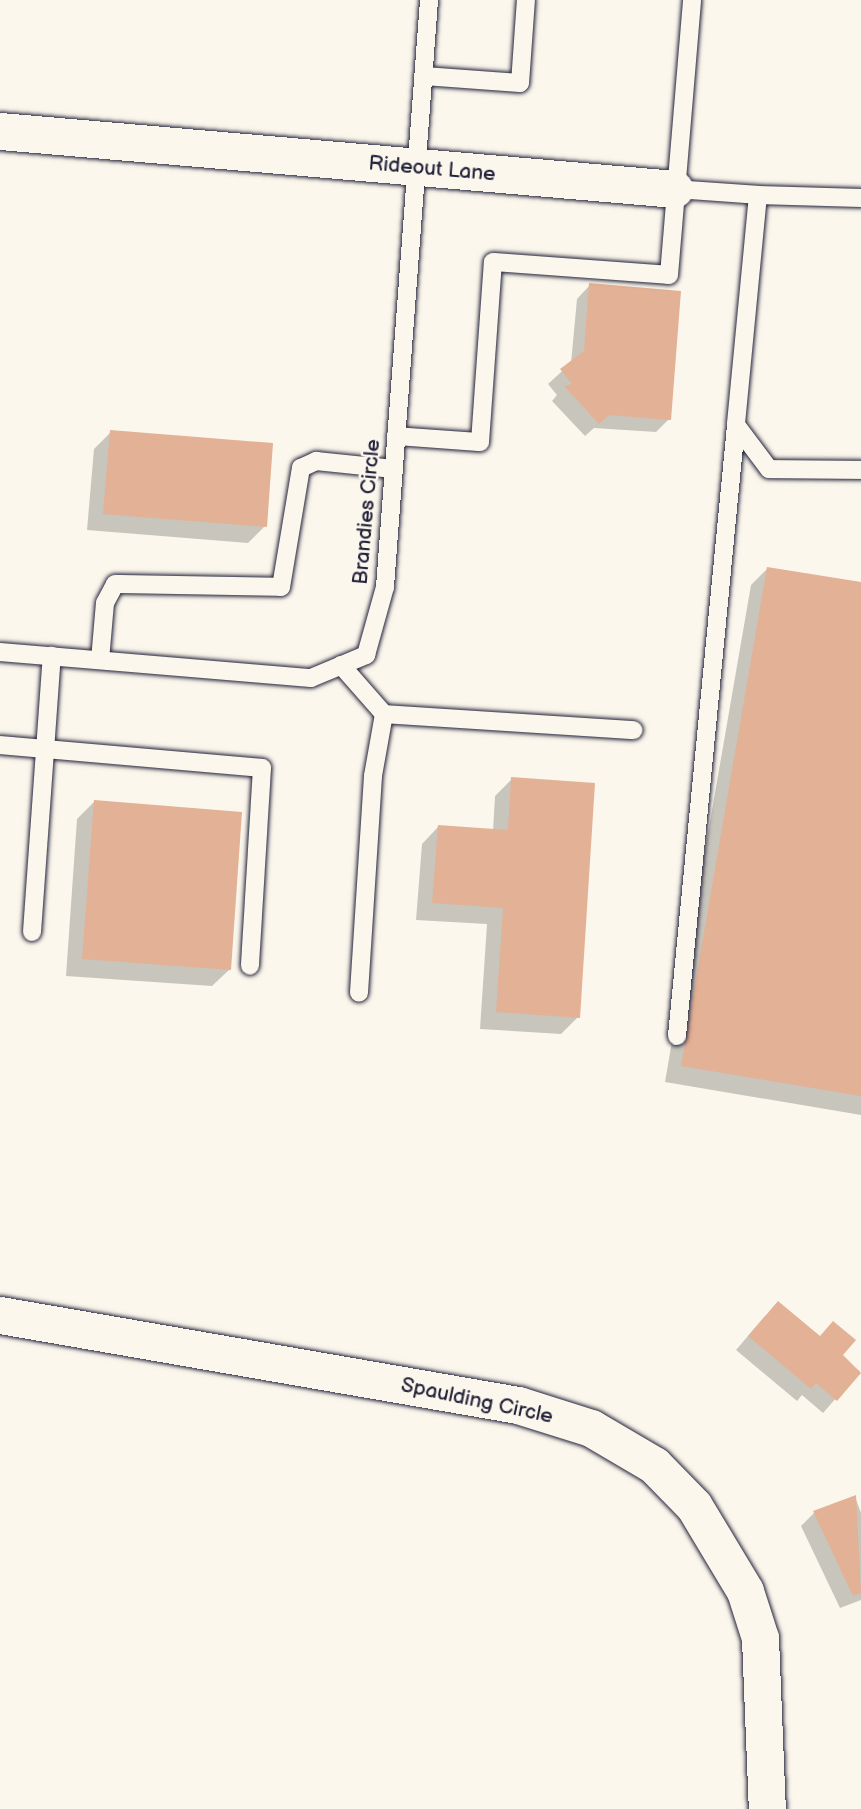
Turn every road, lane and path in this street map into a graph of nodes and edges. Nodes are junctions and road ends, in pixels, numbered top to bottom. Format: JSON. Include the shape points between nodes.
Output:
{"nodes":[{"id":1,"x":429,"y":0,"type":"edge"},
{"id":2,"x":526,"y":0,"type":"edge"},
{"id":3,"x":692,"y":0,"type":"edge"},
{"id":4,"x":424,"y":76,"type":"junction"},
{"id":5,"x":0,"y":131,"type":"edge"},
{"id":6,"x":417,"y":168,"type":"junction"},
{"id":7,"x":675,"y":189,"type":"junction"},
{"id":8,"x":758,"y":195,"type":"junction"},
{"id":9,"x":861,"y":198,"type":"edge"},
{"id":10,"x":736,"y":425,"type":"junction"},
{"id":11,"x":396,"y":436,"type":"junction"},
{"id":12,"x":394,"y":468,"type":"junction"},
{"id":13,"x":861,"y":470,"type":"edge"},
{"id":14,"x":0,"y":652,"type":"edge"},
{"id":15,"x":52,"y":656,"type":"junction"},
{"id":16,"x":100,"y":660,"type":"junction"},
{"id":17,"x":341,"y":665,"type":"junction"},
{"id":18,"x":384,"y":715,"type":"junction"},
{"id":19,"x":633,"y":730,"type":"dead end"},
{"id":20,"x":0,"y":745,"type":"edge"},
{"id":21,"x":46,"y":748,"type":"junction"},
{"id":22,"x":32,"y":932,"type":"dead end"},
{"id":23,"x":250,"y":966,"type":"dead end"},
{"id":24,"x":359,"y":993,"type":"dead end"},
{"id":25,"x":677,"y":1036,"type":"dead end"},
{"id":26,"x":0,"y":1315,"type":"edge"},
{"id":27,"x":767,"y":1809,"type":"edge"}],
"edges":[{"from":1,"to":4,"type":"lane","name":"Brandies Circle"},
{"from":2,"to":4,"type":"lane","via":[[520,83]]},
{"from":3,"to":7,"type":"lane"},
{"from":4,"to":6,"type":"lane","name":"Brandies Circle"},
{"from":5,"to":6,"type":"street","name":"Rideout Lane"},
{"from":6,"to":7,"type":"street","name":"Rideout Lane"},
{"from":6,"to":11,"type":"lane","name":"Brandies Circle"},
{"from":7,"to":8,"type":"lane"},
{"from":7,"to":11,"type":"lane","via":[[669,275],[493,262],[480,442]]},
{"from":8,"to":9,"type":"lane"},
{"from":8,"to":10,"type":"lane"},
{"from":10,"to":13,"type":"lane","via":[[769,469]]},
{"from":10,"to":25,"type":"lane"},
{"from":11,"to":12,"type":"lane","name":"Brandies Circle"},
{"from":12,"to":16,"type":"lane","via":[[316,461],[301,467],[281,587],[116,584],[105,603]]},
{"from":12,"to":17,"type":"lane","name":"Brandies Circle","via":[[382,598],[366,655]]},
{"from":14,"to":15,"type":"lane","name":"Brandies Circle"},
{"from":15,"to":16,"type":"lane","name":"Brandies Circle"},
{"from":15,"to":21,"type":"lane"},
{"from":16,"to":17,"type":"lane","name":"Brandies Circle","via":[[311,678]]},
{"from":17,"to":18,"type":"lane"},
{"from":18,"to":19,"type":"lane"},
{"from":18,"to":24,"type":"lane","via":[[373,776]]},
{"from":20,"to":21,"type":"lane"},
{"from":21,"to":22,"type":"lane"},
{"from":21,"to":23,"type":"lane","via":[[262,768]]},
{"from":26,"to":27,"type":"street","name":"Spaulding Circle","via":[[518,1405],[591,1427],[654,1465],[694,1506],[745,1591],[760,1638]]}]}
